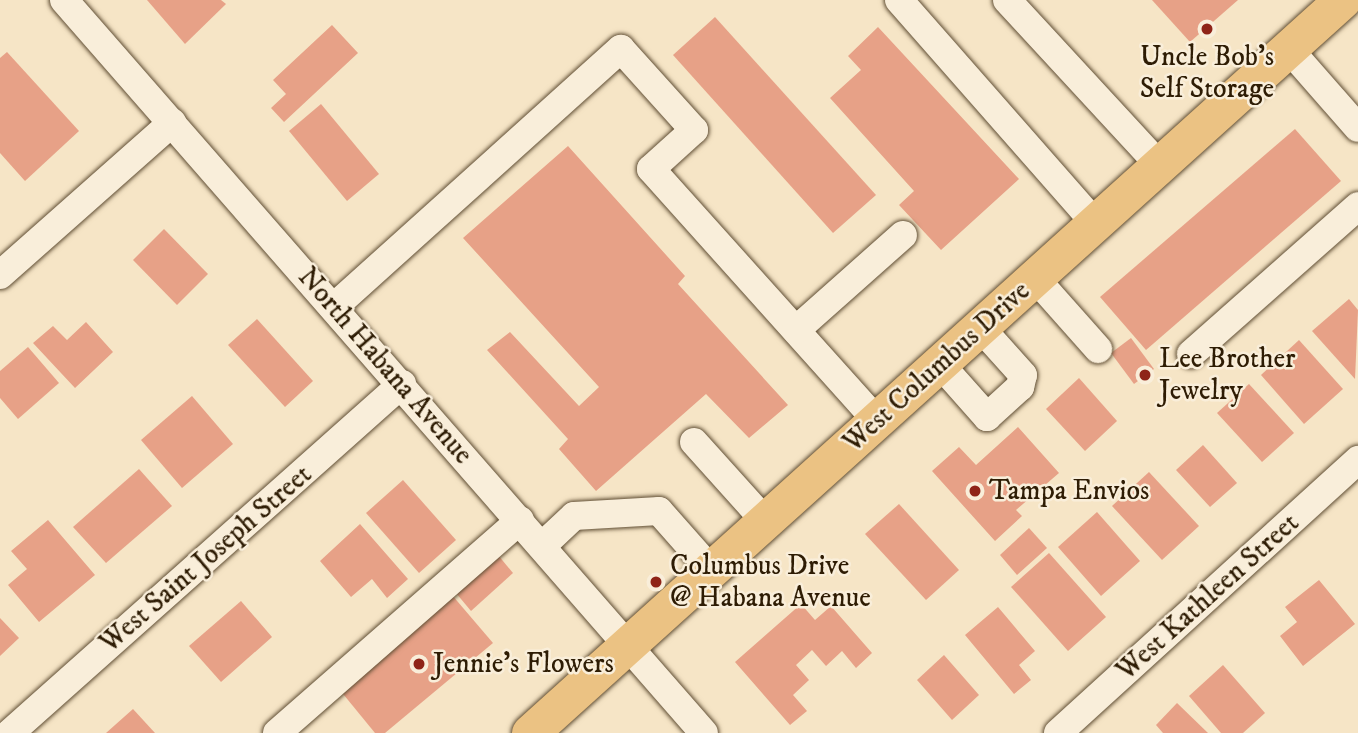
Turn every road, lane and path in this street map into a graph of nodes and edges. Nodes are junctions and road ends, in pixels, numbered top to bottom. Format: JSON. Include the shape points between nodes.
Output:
{"nodes":[{"id":1,"x":64,"y":0,"type":"edge"},
{"id":2,"x":899,"y":0,"type":"edge"},
{"id":3,"x":1007,"y":0,"type":"edge"},
{"id":4,"x":1342,"y":0,"type":"edge"},
{"id":5,"x":1288,"y":48,"type":"junction"},
{"id":6,"x":172,"y":122,"type":"junction"},
{"id":7,"x":1358,"y":128,"type":"edge"},
{"id":8,"x":1159,"y":165,"type":"junction"},
{"id":9,"x":1358,"y":206,"type":"edge"},
{"id":10,"x":1095,"y":223,"type":"junction"},
{"id":11,"x":903,"y":235,"type":"dead end"},
{"id":12,"x":0,"y":275,"type":"edge"},
{"id":13,"x":1035,"y":278,"type":"junction"},
{"id":14,"x":334,"y":307,"type":"junction"},
{"id":15,"x":980,"y":327,"type":"junction"},
{"id":16,"x":796,"y":330,"type":"junction"},
{"id":17,"x":1098,"y":349,"type":"dead end"},
{"id":18,"x":1191,"y":354,"type":"dead end"},
{"id":19,"x":940,"y":364,"type":"junction"},
{"id":20,"x":402,"y":384,"type":"junction"},
{"id":21,"x":877,"y":421,"type":"junction"},
{"id":22,"x":694,"y":442,"type":"dead end"},
{"id":23,"x":1358,"y":460,"type":"edge"},
{"id":24,"x":520,"y":520,"type":"junction"},
{"id":25,"x":766,"y":522,"type":"junction"},
{"id":26,"x":542,"y":546,"type":"junction"},
{"id":27,"x":712,"y":571,"type":"junction"},
{"id":28,"x":629,"y":646,"type":"junction"},
{"id":29,"x":10,"y":733,"type":"edge"},
{"id":30,"x":277,"y":733,"type":"edge"},
{"id":31,"x":530,"y":733,"type":"edge"},
{"id":32,"x":704,"y":733,"type":"edge"},
{"id":33,"x":1059,"y":733,"type":"edge"}],
"edges":[{"from":1,"to":6,"type":"street","name":"North Habana Avenue"},
{"from":2,"to":10,"type":"street"},
{"from":3,"to":8,"type":"street"},
{"from":4,"to":5,"type":"main road","name":"West Columbus Drive"},
{"from":5,"to":7,"type":"street"},
{"from":5,"to":8,"type":"main road","name":"West Columbus Drive"},
{"from":6,"to":12,"type":"street"},
{"from":6,"to":14,"type":"street","name":"North Habana Avenue"},
{"from":8,"to":10,"type":"main road","name":"West Columbus Drive"},
{"from":9,"to":18,"type":"street"},
{"from":10,"to":13,"type":"main road","name":"West Columbus Drive"},
{"from":11,"to":16,"type":"street"},
{"from":13,"to":15,"type":"main road","name":"West Columbus Drive"},
{"from":13,"to":17,"type":"street"},
{"from":14,"to":16,"type":"street","via":[[621,48],[694,131],[652,169]]},
{"from":14,"to":20,"type":"street","name":"North Habana Avenue"},
{"from":15,"to":19,"type":"main road","name":"West Columbus Drive"},
{"from":15,"to":19,"type":"street","via":[[1023,375],[1020,387],[987,417]]},
{"from":16,"to":21,"type":"street"},
{"from":19,"to":21,"type":"main road","name":"West Columbus Drive"},
{"from":20,"to":24,"type":"street","name":"North Habana Avenue"},
{"from":20,"to":29,"type":"street","name":"West Saint Joseph Street"},
{"from":21,"to":25,"type":"main road","name":"West Columbus Drive"},
{"from":22,"to":25,"type":"street"},
{"from":23,"to":33,"type":"street","name":"West Kathleen Street"},
{"from":24,"to":26,"type":"street","name":"North Habana Avenue"},
{"from":24,"to":30,"type":"street"},
{"from":25,"to":27,"type":"main road","name":"West Columbus Drive"},
{"from":26,"to":27,"type":"street","via":[[574,516],[659,511]]},
{"from":26,"to":28,"type":"street","name":"North Habana Avenue"},
{"from":27,"to":28,"type":"main road","name":"West Columbus Drive"},
{"from":28,"to":31,"type":"main road","name":"West Columbus Drive"},
{"from":28,"to":32,"type":"street","name":"North Habana Avenue"}]}
